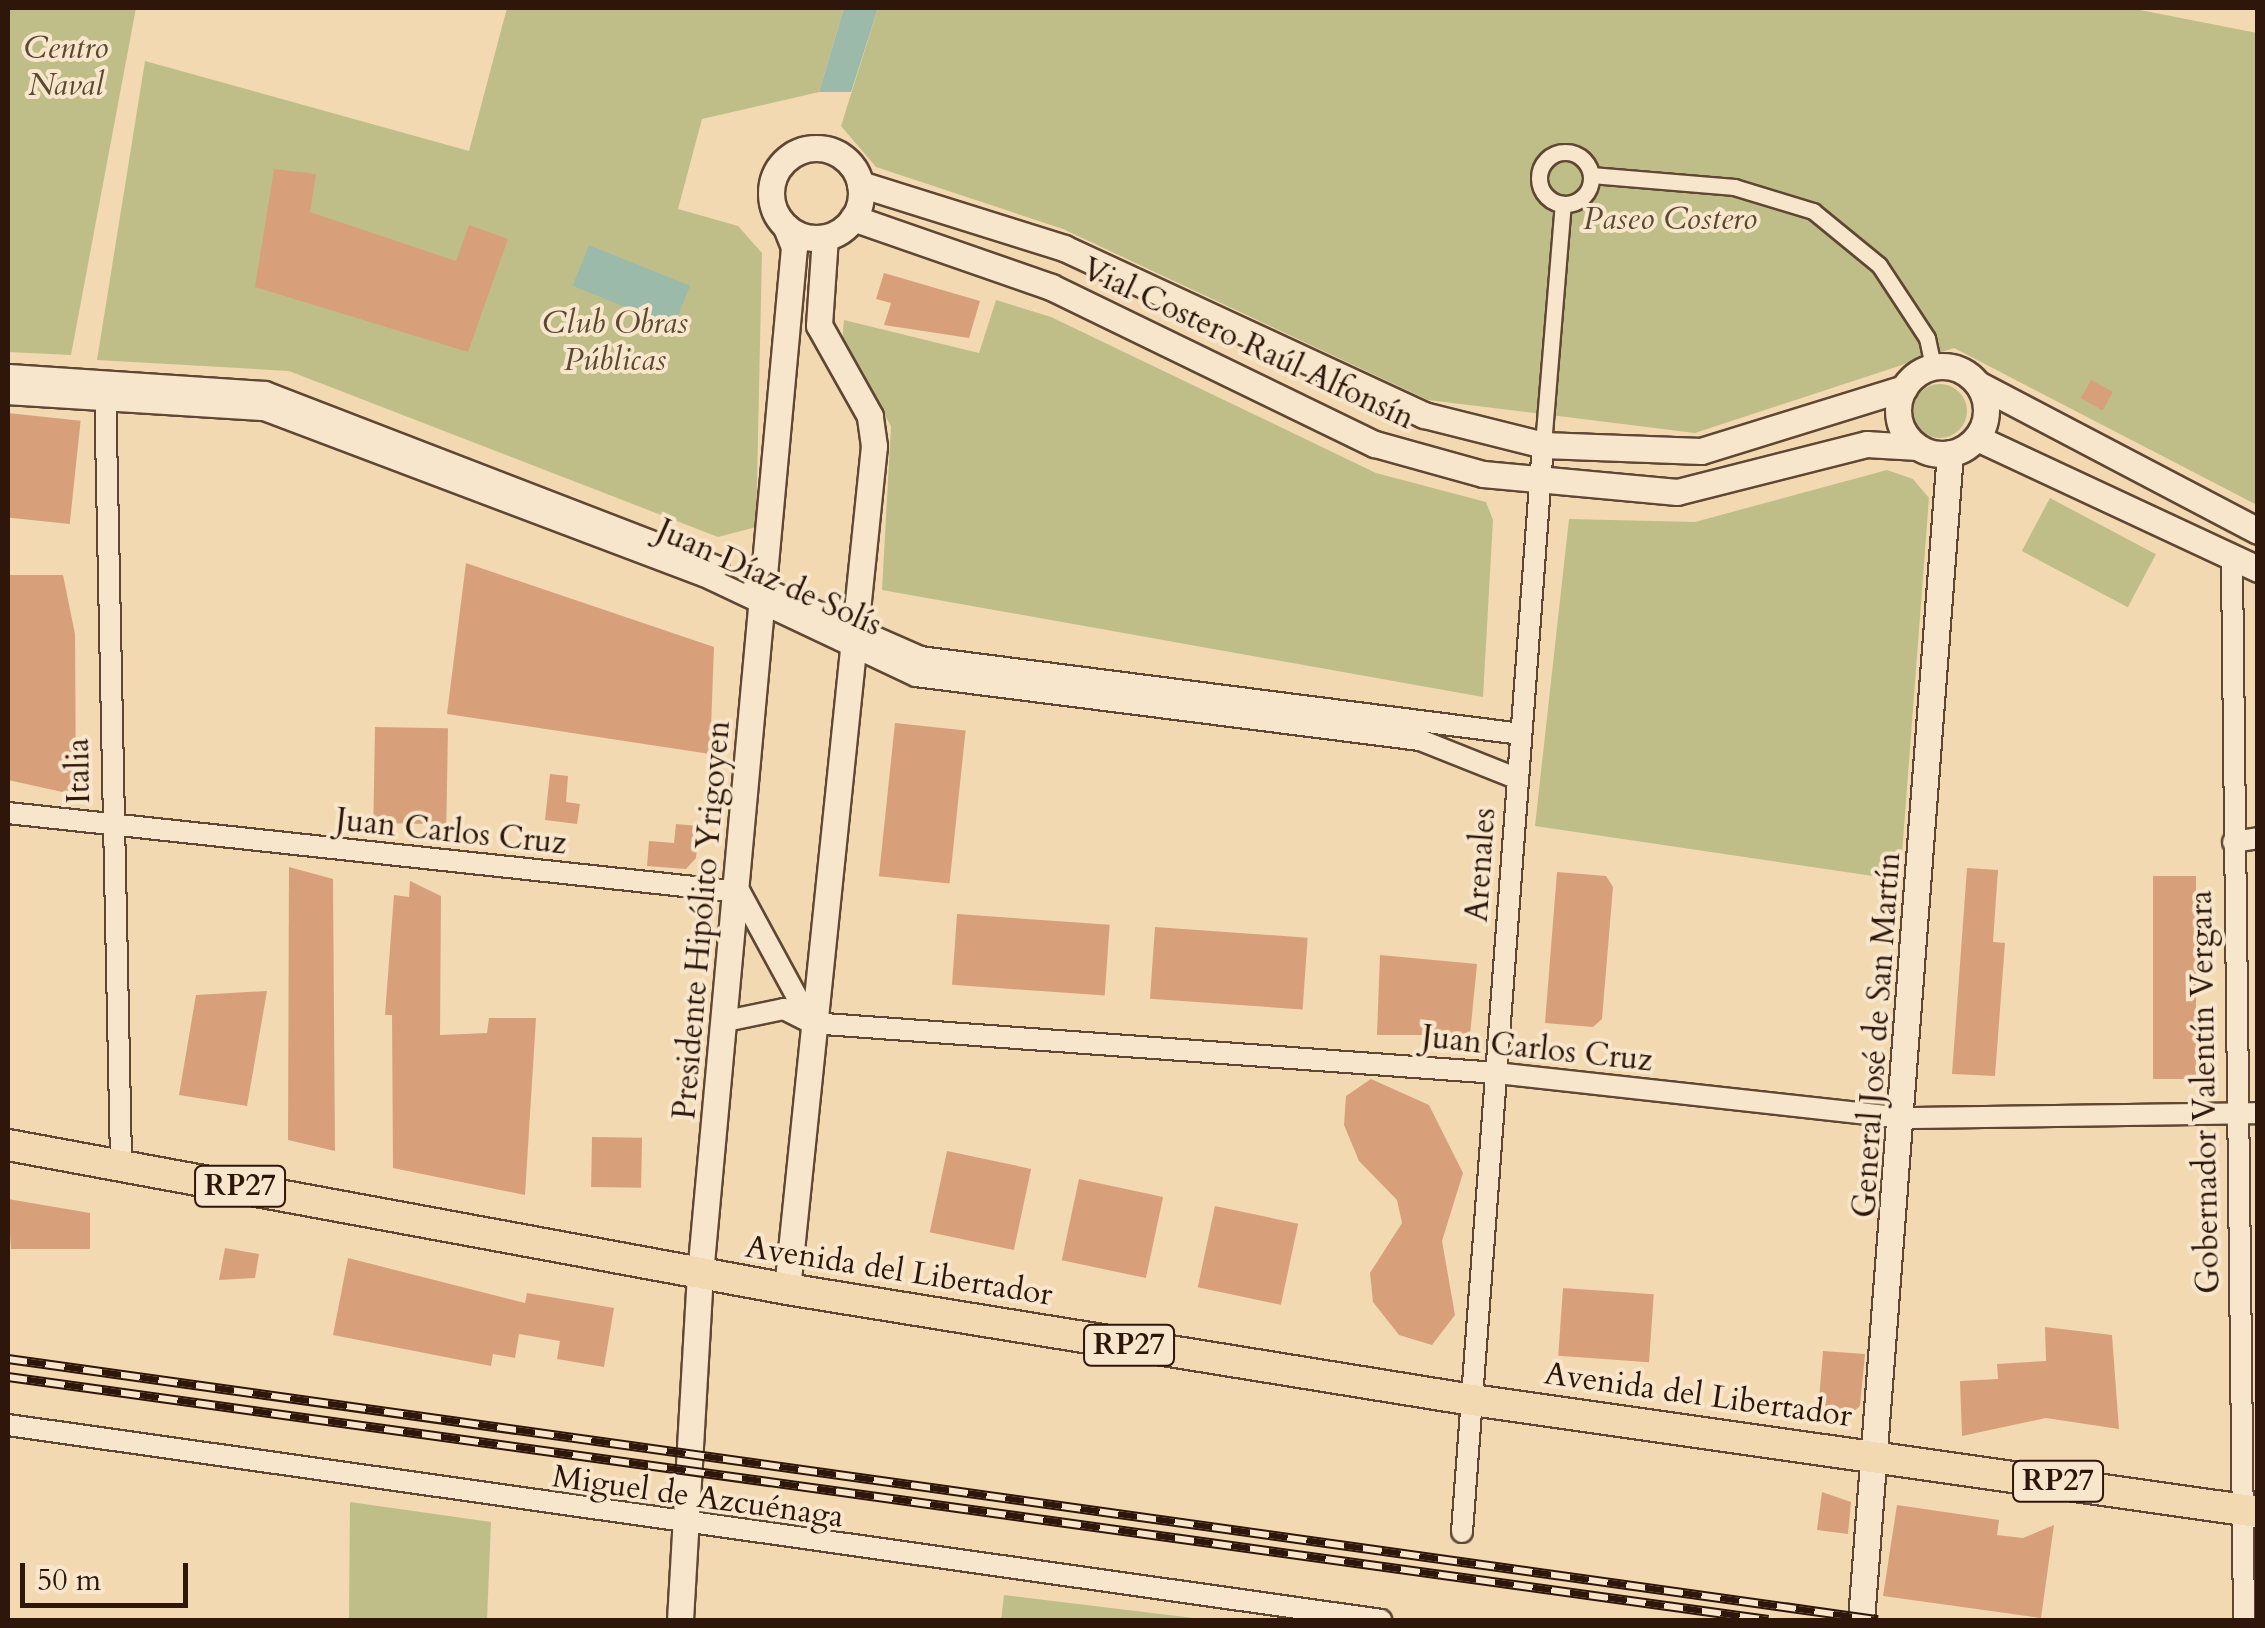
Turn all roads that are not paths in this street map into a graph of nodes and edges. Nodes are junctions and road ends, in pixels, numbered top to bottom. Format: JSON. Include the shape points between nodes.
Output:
{"nodes":[{"id":1,"x":1591,"y":175,"type":"junction"},
{"id":2,"x":860,"y":184,"type":"junction"},
{"id":3,"x":1563,"y":204,"type":"junction"},
{"id":4,"x":854,"y":218,"type":"junction"},
{"id":5,"x":786,"y":228,"type":"junction"},
{"id":6,"x":825,"y":238,"type":"junction"},
{"id":7,"x":1933,"y":367,"type":"junction"},
{"id":8,"x":8,"y":375,"type":"edge"},
{"id":9,"x":1978,"y":384,"type":"junction"},
{"id":10,"x":105,"y":386,"type":"junction"},
{"id":11,"x":1904,"y":388,"type":"junction"},
{"id":12,"x":8,"y":394,"type":"edge"},
{"id":13,"x":1976,"y":438,"type":"junction"},
{"id":14,"x":1542,"y":445,"type":"junction"},
{"id":15,"x":1918,"y":447,"type":"junction"},
{"id":16,"x":1950,"y":454,"type":"junction"},
{"id":17,"x":1540,"y":484,"type":"junction"},
{"id":18,"x":2258,"y":531,"type":"edge"},
{"id":19,"x":2232,"y":564,"type":"junction"},
{"id":20,"x":2258,"y":570,"type":"edge"},
{"id":21,"x":763,"y":596,"type":"junction"},
{"id":22,"x":855,"y":639,"type":"junction"},
{"id":23,"x":1521,"y":734,"type":"junction"},
{"id":24,"x":1518,"y":779,"type":"junction"},
{"id":25,"x":8,"y":812,"type":"edge"},
{"id":26,"x":109,"y":827,"type":"junction"},
{"id":27,"x":2258,"y":838,"type":"edge"},
{"id":28,"x":2233,"y":842,"type":"junction"},
{"id":29,"x":740,"y":892,"type":"junction"},
{"id":30,"x":726,"y":1021,"type":"junction"},
{"id":31,"x":812,"y":1023,"type":"junction"},
{"id":32,"x":1496,"y":1073,"type":"junction"},
{"id":33,"x":2258,"y":1113,"type":"edge"},
{"id":34,"x":2234,"y":1114,"type":"junction"},
{"id":35,"x":1906,"y":1118,"type":"junction"},
{"id":36,"x":8,"y":1145,"type":"edge"},
{"id":37,"x":121,"y":1164,"type":"junction"},
{"id":38,"x":700,"y":1274,"type":"junction"},
{"id":39,"x":787,"y":1289,"type":"junction"},
{"id":40,"x":1472,"y":1400,"type":"junction"},
{"id":41,"x":8,"y":1426,"type":"edge"},
{"id":42,"x":1874,"y":1454,"type":"junction"},
{"id":43,"x":2249,"y":1510,"type":"edge"},
{"id":44,"x":682,"y":1527,"type":"junction"},
{"id":45,"x":1462,"y":1532,"type":"dead end"},
{"id":46,"x":680,"y":1620,"type":"edge"},
{"id":47,"x":1382,"y":1620,"type":"edge"},
{"id":48,"x":1861,"y":1620,"type":"edge"},
{"id":49,"x":2244,"y":1620,"type":"edge"}],
"edges":[{"from":1,"to":3,"type":"street","via":[[1584,196]]},
{"from":1,"to":3,"type":"street","via":[[1573,153],[1546,160],[1540,188]]},
{"from":1,"to":7,"type":"street","via":[[1734,186],[1814,211],[1879,266],[1927,338]]},
{"from":2,"to":4,"type":"street"},
{"from":2,"to":5,"type":"street","via":[[831,150],[800,150],[771,185]]},
{"from":2,"to":14,"type":"street","name":"Vial Costero Raúl Alfonsín","via":[[1064,248],[1424,416]]},
{"from":3,"to":14,"type":"street","name":"Arenales"},
{"from":4,"to":6,"type":"street"},
{"from":4,"to":17,"type":"street","name":"Vial Costero Raúl Alfonsín","via":[[1051,287],[1374,444]]},
{"from":5,"to":6,"type":"street"},
{"from":5,"to":21,"type":"street","name":"Presidente Hipólito Yrigoyen","via":[[794,247]]},
{"from":6,"to":22,"type":"street","via":[[819,325],[870,416],[874,446]]},
{"from":7,"to":9,"type":"street"},
{"from":7,"to":11,"type":"street"},
{"from":8,"to":10,"type":"street","name":"Juan Díaz de Solís"},
{"from":9,"to":13,"type":"street","via":[[1986,411]]},
{"from":9,"to":18,"type":"street"},
{"from":10,"to":12,"type":"street","name":"Juan Díaz de Solís"},
{"from":10,"to":21,"type":"street","name":"Juan Díaz de Solís","via":[[265,392]]},
{"from":10,"to":26,"type":"street","name":"Italia"},
{"from":11,"to":14,"type":"street","name":"Vial Costero Raúl Alfonsín","via":[[1701,451]]},
{"from":11,"to":15,"type":"street","via":[[1901,427]]},
{"from":13,"to":16,"type":"street"},
{"from":13,"to":19,"type":"street"},
{"from":14,"to":17,"type":"street","name":"Arenales"},
{"from":15,"to":16,"type":"street"},
{"from":15,"to":17,"type":"street","name":"Vial Costero Raúl Alfonsín","via":[[1866,444],[1677,492]]},
{"from":16,"to":35,"type":"street","name":"General José de San Martín"},
{"from":17,"to":23,"type":"street","name":"Arenales"},
{"from":19,"to":20,"type":"street"},
{"from":19,"to":28,"type":"street","name":"Gobernador Valentín Vergara"},
{"from":21,"to":22,"type":"street","name":"Juan Díaz de Solís"},
{"from":21,"to":29,"type":"street","name":"Presidente Hipólito Yrigoyen"},
{"from":22,"to":23,"type":"street","name":"Juan Díaz de Solís","via":[[920,657]]},
{"from":22,"to":24,"type":"street","name":"Juan Díaz de Solís","via":[[916,676],[1420,740]]},
{"from":22,"to":31,"type":"street"},
{"from":23,"to":24,"type":"street","name":"Arenales"},
{"from":24,"to":32,"type":"street","name":"Arenales"},
{"from":25,"to":26,"type":"street","name":"Juan Carlos Cruz"},
{"from":26,"to":29,"type":"street","name":"Juan Carlos Cruz"},
{"from":26,"to":37,"type":"street","name":"Italia"},
{"from":27,"to":28,"type":"street"},
{"from":28,"to":34,"type":"street","name":"Gobernador Valentín Vergara"},
{"from":29,"to":30,"type":"street","name":"Presidente Hipólito Yrigoyen"},
{"from":29,"to":31,"type":"street"},
{"from":30,"to":31,"type":"street","name":"Juan Carlos Cruz","via":[[784,1009]]},
{"from":30,"to":38,"type":"street","name":"Presidente Hipólito Yrigoyen"},
{"from":31,"to":32,"type":"street","name":"Juan Carlos Cruz"},
{"from":31,"to":39,"type":"street"},
{"from":32,"to":35,"type":"street","name":"Juan Carlos Cruz"},
{"from":32,"to":40,"type":"street","name":"Arenales"},
{"from":33,"to":34,"type":"street","name":"Juan Carlos Cruz"},
{"from":34,"to":35,"type":"street","name":"Juan Carlos Cruz"},
{"from":34,"to":43,"type":"street","name":"Gobernador Valentín Vergara"},
{"from":35,"to":42,"type":"street","name":"General José de San Martín"},
{"from":36,"to":37,"type":"main road","name":"Avenida del Libertador","number":"RP27"},
{"from":37,"to":38,"type":"main road","name":"Avenida del Libertador","number":"RP27"},
{"from":38,"to":39,"type":"main road","name":"Avenida del Libertador","number":"RP27"},
{"from":38,"to":44,"type":"street","name":"Presidente Hipólito Yrigoyen"},
{"from":39,"to":40,"type":"main road","name":"Avenida del Libertador","number":"RP27"},
{"from":40,"to":42,"type":"main road","name":"Avenida del Libertador","number":"RP27"},
{"from":40,"to":45,"type":"street","name":"Arenales"},
{"from":41,"to":44,"type":"street","name":"Miguel de Azcuénaga"},
{"from":42,"to":43,"type":"main road","name":"Avenida del Libertador","number":"RP27"},
{"from":42,"to":48,"type":"street","name":"General José de San Martín"},
{"from":43,"to":49,"type":"street","name":"Gobernador Valentín Vergara"},
{"from":44,"to":46,"type":"street","name":"Presidente Hipólito Yrigoyen"},
{"from":44,"to":47,"type":"street","name":"Miguel de Azcuénaga"}]}
